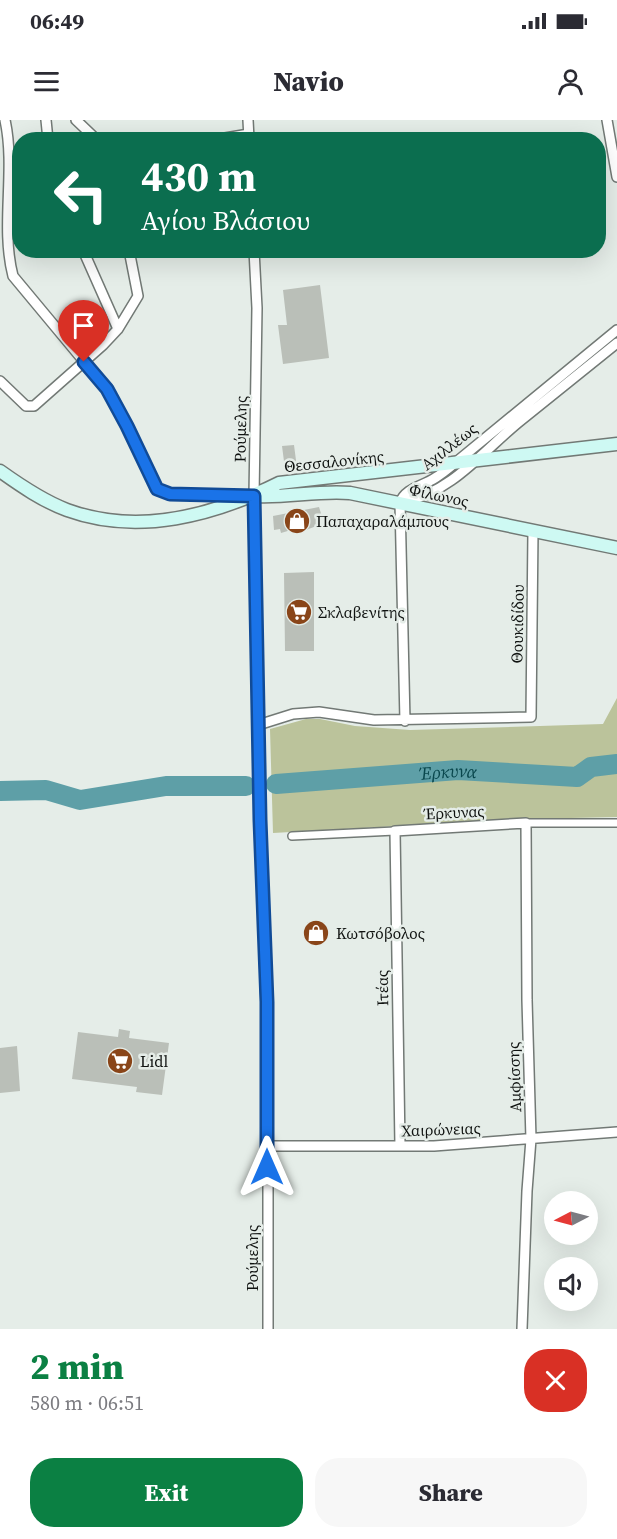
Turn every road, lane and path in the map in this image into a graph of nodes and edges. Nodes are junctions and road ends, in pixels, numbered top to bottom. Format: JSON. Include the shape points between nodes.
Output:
{"nodes":[{"id":1,"x":5,"y":120,"type":"edge"},
{"id":2,"x":76,"y":120,"type":"edge"},
{"id":3,"x":606,"y":120,"type":"edge"},
{"id":4,"x":89,"y":132,"type":"edge"},
{"id":5,"x":617,"y":177,"type":"edge"},
{"id":6,"x":0,"y":253,"type":"edge"},
{"id":7,"x":87,"y":258,"type":"edge"},
{"id":8,"x":131,"y":258,"type":"edge"},
{"id":9,"x":254,"y":258,"type":"edge"},
{"id":10,"x":8,"y":263,"type":"junction"},
{"id":11,"x":118,"y":329,"type":"junction"},
{"id":12,"x":617,"y":330,"type":"edge"},
{"id":13,"x":617,"y":343,"type":"edge"},
{"id":14,"x":84,"y":362,"type":"junction"},
{"id":15,"x":0,"y":381,"type":"edge"},
{"id":16,"x":617,"y":444,"type":"edge"},
{"id":17,"x":476,"y":461,"type":"junction"},
{"id":18,"x":455,"y":463,"type":"junction"},
{"id":19,"x":0,"y":471,"type":"edge"},
{"id":20,"x":254,"y":496,"type":"junction"},
{"id":21,"x":400,"y":503,"type":"junction"},
{"id":22,"x":533,"y":531,"type":"junction"},
{"id":23,"x":617,"y":548,"type":"edge"},
{"id":24,"x":405,"y":721,"type":"junction"},
{"id":25,"x":258,"y":725,"type":"junction"},
{"id":26,"x":617,"y":823,"type":"edge"},
{"id":27,"x":526,"y":824,"type":"junction"},
{"id":28,"x":394,"y":831,"type":"junction"},
{"id":29,"x":292,"y":836,"type":"dead end"},
{"id":30,"x":617,"y":1132,"type":"edge"},
{"id":31,"x":531,"y":1139,"type":"junction"},
{"id":32,"x":266,"y":1146,"type":"junction"},
{"id":33,"x":400,"y":1146,"type":"junction"},
{"id":34,"x":268,"y":1329,"type":"edge"},
{"id":35,"x":522,"y":1329,"type":"edge"}],
"edges":[{"from":1,"to":10,"type":"street"},
{"from":2,"to":4,"type":"street"},
{"from":3,"to":5,"type":"street"},
{"from":6,"to":10,"type":"street"},
{"from":7,"to":11,"type":"street"},
{"from":8,"to":11,"type":"street","via":[[138,296]]},
{"from":9,"to":20,"type":"street","name":"Ρούμελης"},
{"from":10,"to":14,"type":"street","via":[[13,276]]},
{"from":11,"to":14,"type":"street"},
{"from":12,"to":18,"type":"street","name":"Αχιλλέως"},
{"from":13,"to":17,"type":"street","name":"Αχιλλέως"},
{"from":14,"to":15,"type":"street","via":[[30,407]]},
{"from":14,"to":20,"type":"street","via":[[107,389],[157,489],[170,494]]},
{"from":16,"to":17,"type":"main road","name":"Θεσσαλονίκης"},
{"from":17,"to":18,"type":"main road","name":"Θεσσαλονίκης"},
{"from":17,"to":21,"type":"street","name":"Αχιλλέως","via":[[442,486]]},
{"from":18,"to":20,"type":"main road","name":"Θεσσαλονίκης","via":[[279,483]]},
{"from":18,"to":21,"type":"street","name":"Αχιλλέως","via":[[405,495]]},
{"from":19,"to":20,"type":"main road","name":"Θεσσαλονίκης","via":[[58,506],[108,519],[189,517]]},
{"from":20,"to":21,"type":"main road","name":"Φίλωνος","via":[[339,492]]},
{"from":20,"to":25,"type":"street","name":"Ρούμελης"},
{"from":21,"to":22,"type":"main road","name":"Φίλωνος"},
{"from":21,"to":24,"type":"street"},
{"from":22,"to":23,"type":"main road","name":"Φίλωνος"},
{"from":22,"to":24,"type":"street","name":"Θουκιδίδου","via":[[531,717]]},
{"from":24,"to":25,"type":"street","via":[[319,712],[293,714]]},
{"from":25,"to":32,"type":"street","name":"Ρούμελης","via":[[267,994]]},
{"from":26,"to":27,"type":"street","name":"Έρκυνας"},
{"from":27,"to":28,"type":"street","name":"Έρκυνας"},
{"from":27,"to":31,"type":"street","name":"Αμφίσσης"},
{"from":28,"to":29,"type":"street","name":"Έρκυνας"},
{"from":28,"to":33,"type":"street","name":"Ιτέας"},
{"from":30,"to":31,"type":"street","name":"Χαιρώνειας"},
{"from":31,"to":33,"type":"street","name":"Χαιρώνειας"},
{"from":31,"to":35,"type":"street","name":"Αμφίσσης"},
{"from":32,"to":33,"type":"street","name":"Χαιρώνειας"},
{"from":32,"to":34,"type":"street","name":"Ρούμελης"}]}
